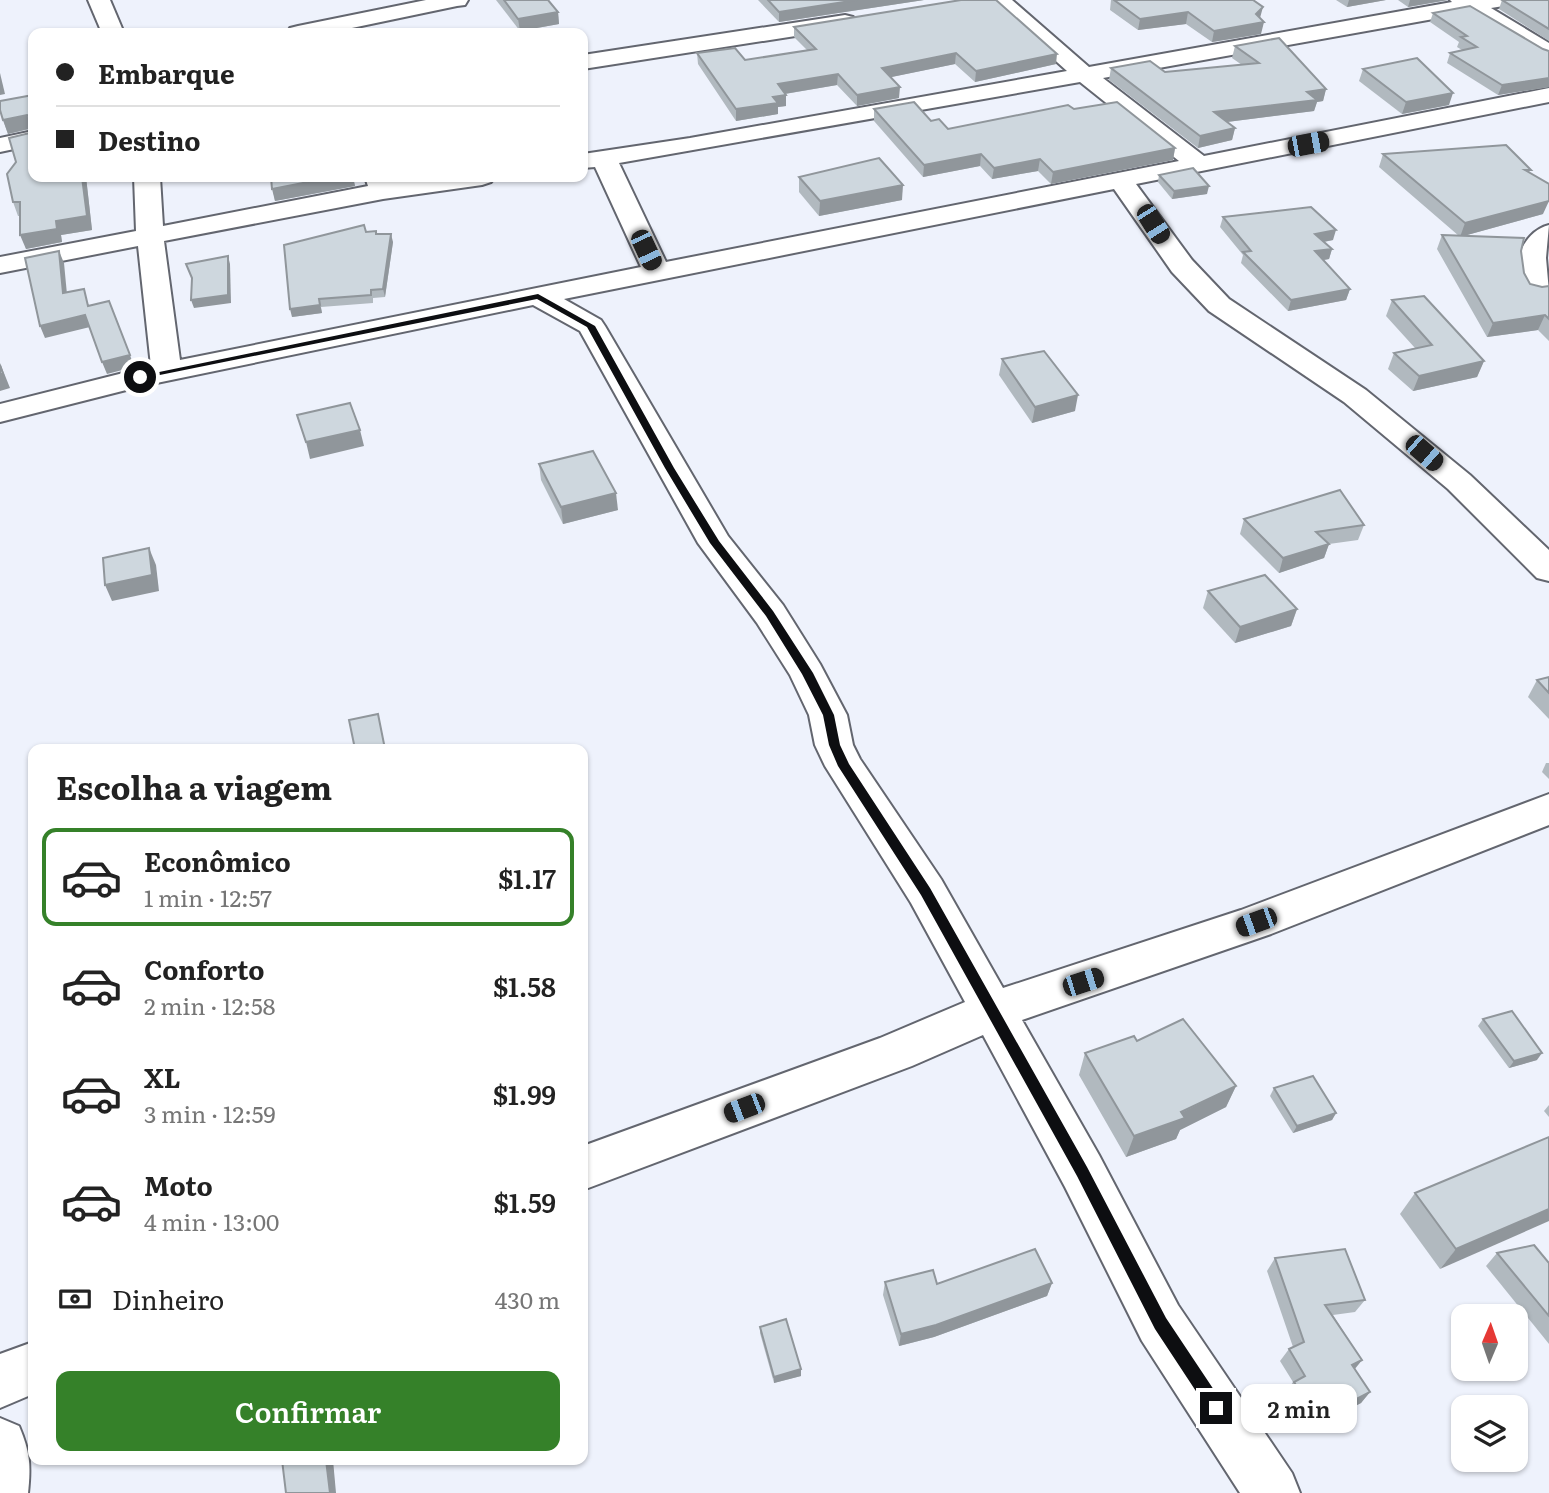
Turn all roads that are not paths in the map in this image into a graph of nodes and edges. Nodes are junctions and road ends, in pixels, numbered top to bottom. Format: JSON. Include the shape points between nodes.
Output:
{"nodes":[{"id":1,"x":99,"y":0,"type":"edge"},
{"id":2,"x":457,"y":0,"type":"edge"},
{"id":3,"x":999,"y":0,"type":"edge"},
{"id":4,"x":1502,"y":0,"type":"edge"},
{"id":5,"x":1466,"y":3,"type":"edge"},
{"id":6,"x":863,"y":19,"type":"edge"},
{"id":7,"x":111,"y":28,"type":"edge"},
{"id":8,"x":322,"y":28,"type":"edge"},
{"id":9,"x":1549,"y":52,"type":"edge"},
{"id":10,"x":588,"y":61,"type":"edge"},
{"id":11,"x":1085,"y":75,"type":"junction"},
{"id":12,"x":1549,"y":95,"type":"edge"},
{"id":13,"x":28,"y":139,"type":"edge"},
{"id":14,"x":0,"y":145,"type":"edge"},
{"id":15,"x":594,"y":160,"type":"edge"},
{"id":16,"x":1200,"y":165,"type":"junction"},
{"id":17,"x":1121,"y":181,"type":"junction"},
{"id":18,"x":147,"y":182,"type":"edge"},
{"id":19,"x":410,"y":182,"type":"edge"},
{"id":20,"x":381,"y":184,"type":"edge"},
{"id":21,"x":1549,"y":233,"type":"edge"},
{"id":22,"x":150,"y":235,"type":"junction"},
{"id":23,"x":0,"y":265,"type":"edge"},
{"id":24,"x":657,"y":272,"type":"junction"},
{"id":25,"x":601,"y":284,"type":"junction"},
{"id":26,"x":1536,"y":291,"type":"edge"},
{"id":27,"x":538,"y":296,"type":"junction"},
{"id":28,"x":591,"y":326,"type":"junction"},
{"id":29,"x":167,"y":371,"type":"junction"},
{"id":30,"x":0,"y":413,"type":"edge"},
{"id":31,"x":1549,"y":570,"type":"edge"},
{"id":32,"x":1549,"y":809,"type":"edge"},
{"id":33,"x":992,"y":1011,"type":"junction"},
{"id":34,"x":588,"y":1166,"type":"edge"},
{"id":35,"x":28,"y":1369,"type":"edge"},
{"id":36,"x":0,"y":1381,"type":"edge"},
{"id":37,"x":0,"y":1445,"type":"edge"},
{"id":38,"x":0,"y":1493,"type":"edge"},
{"id":39,"x":1272,"y":1493,"type":"edge"}],
"edges":[{"from":1,"to":7,"type":"street"},
{"from":2,"to":8,"type":"street"},
{"from":3,"to":11,"type":"street"},
{"from":4,"to":5,"type":"street"},
{"from":5,"to":9,"type":"street"},
{"from":5,"to":11,"type":"street"},
{"from":6,"to":10,"type":"street"},
{"from":11,"to":15,"type":"street"},
{"from":11,"to":16,"type":"street"},
{"from":12,"to":16,"type":"street"},
{"from":13,"to":14,"type":"street"},
{"from":15,"to":24,"type":"street"},
{"from":16,"to":17,"type":"street"},
{"from":17,"to":24,"type":"street"},
{"from":17,"to":31,"type":"street","via":[[1182,266],[1219,305],[1366,405],[1459,482]]},
{"from":18,"to":22,"type":"street"},
{"from":19,"to":20,"type":"street"},
{"from":20,"to":22,"type":"street"},
{"from":21,"to":26,"type":"street","via":[[1538,240],[1532,254]]},
{"from":22,"to":23,"type":"street"},
{"from":22,"to":29,"type":"street"},
{"from":24,"to":25,"type":"street"},
{"from":25,"to":27,"type":"street"},
{"from":25,"to":28,"type":"street"},
{"from":27,"to":28,"type":"street"},
{"from":27,"to":29,"type":"street"},
{"from":28,"to":33,"type":"street","via":[[715,543],[770,614],[807,673],[828,715],[844,766],[926,891]]},
{"from":29,"to":30,"type":"street"},
{"from":32,"to":33,"type":"street","via":[[1256,922]]},
{"from":33,"to":34,"type":"street","via":[[896,1052]]},
{"from":33,"to":39,"type":"street","via":[[1160,1323]]},
{"from":35,"to":36,"type":"street"},
{"from":37,"to":38,"type":"street","via":[[4,1464]]}]}
